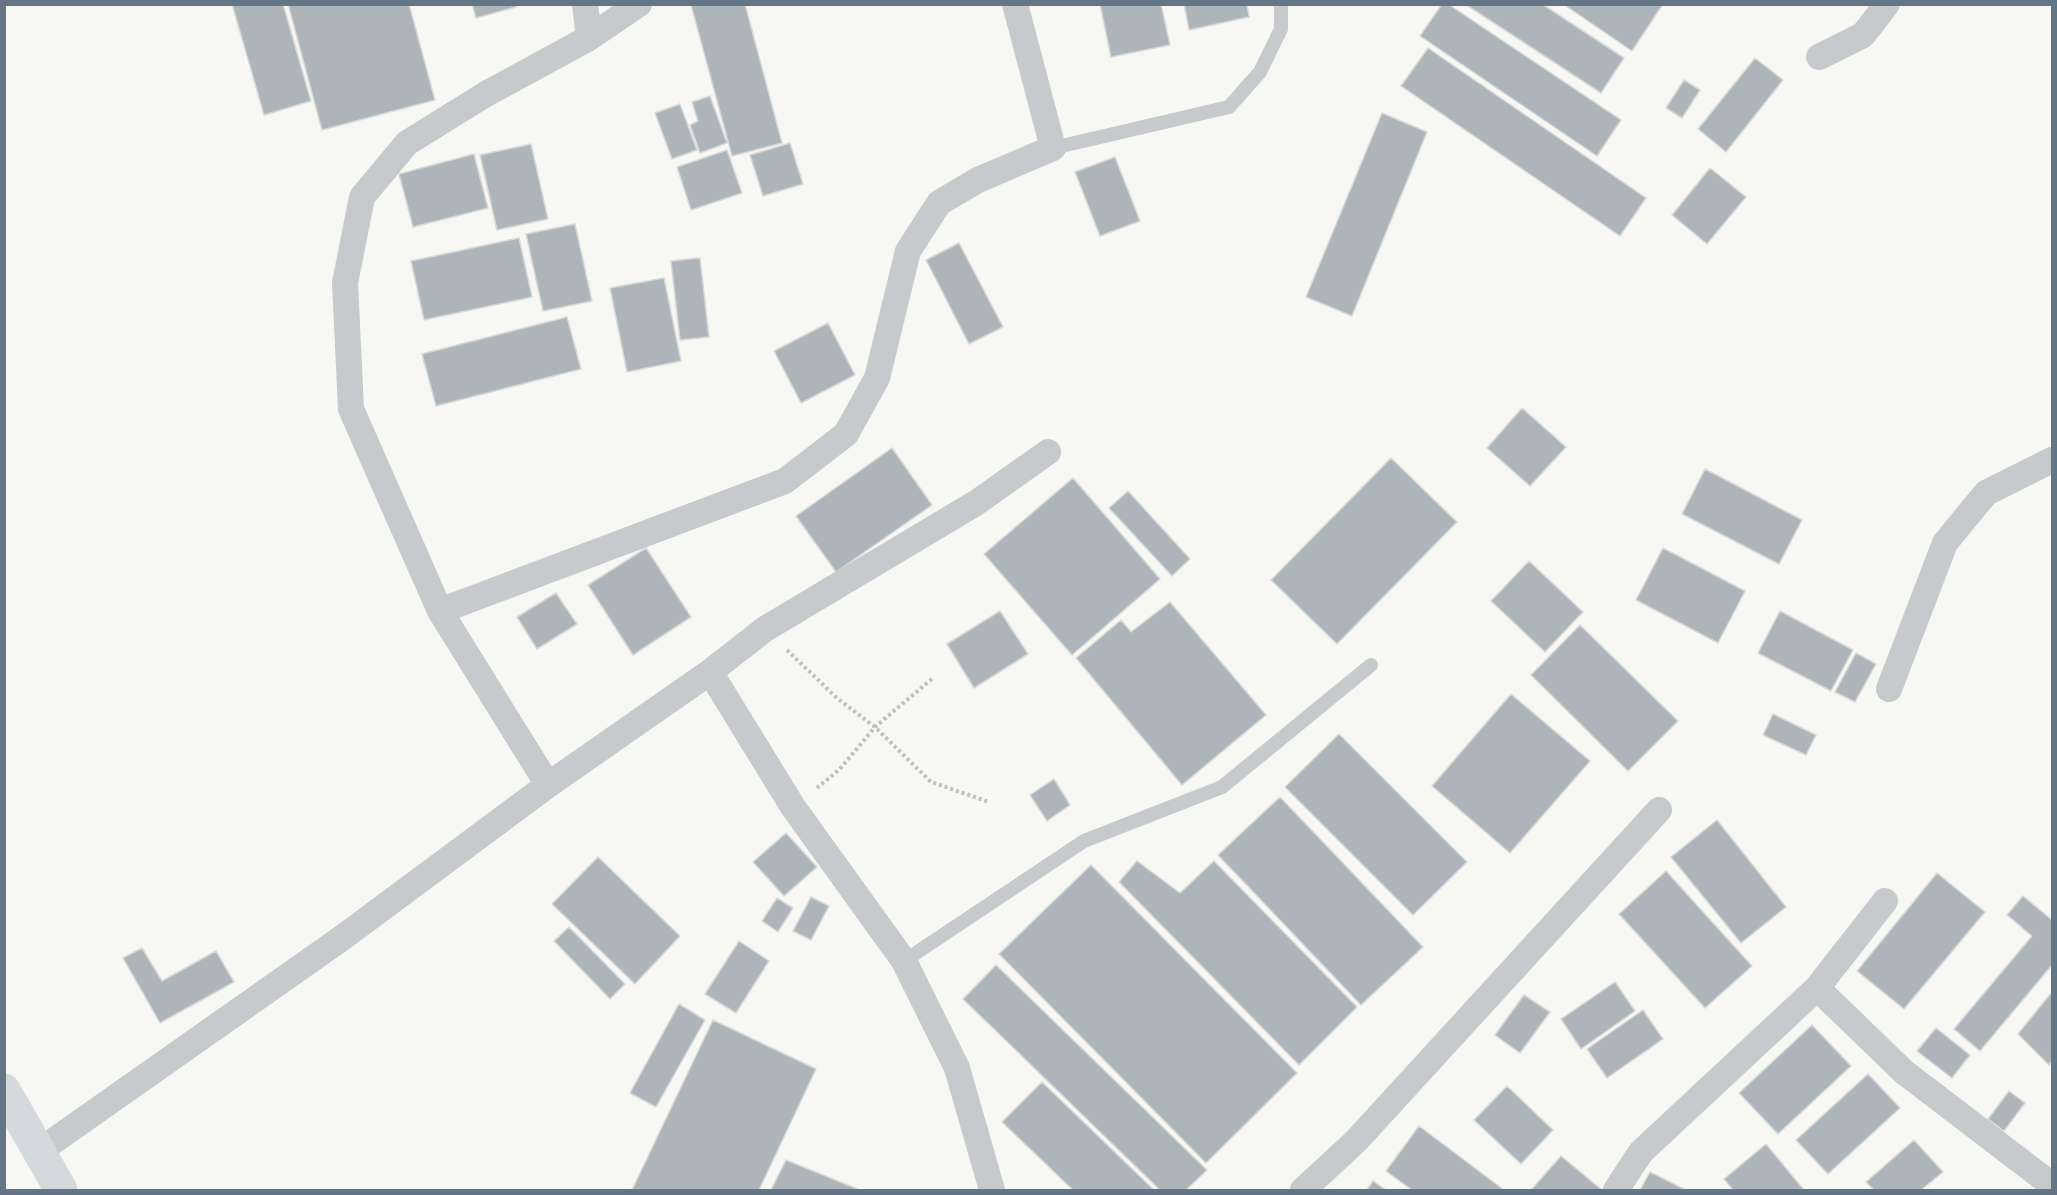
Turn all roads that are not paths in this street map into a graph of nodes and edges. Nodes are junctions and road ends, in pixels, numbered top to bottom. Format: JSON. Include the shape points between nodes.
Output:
{"nodes":[{"id":1,"x":585,"y":4,"type":"edge"},
{"id":2,"x":639,"y":4,"type":"edge"},
{"id":3,"x":1015,"y":4,"type":"edge"},
{"id":4,"x":1281,"y":4,"type":"edge"},
{"id":5,"x":1887,"y":4,"type":"edge"},
{"id":6,"x":589,"y":38,"type":"junction"},
{"id":7,"x":1819,"y":57,"type":"dead end"},
{"id":8,"x":1053,"y":148,"type":"junction"},
{"id":9,"x":1048,"y":452,"type":"dead end"},
{"id":10,"x":2052,"y":460,"type":"edge"},
{"id":11,"x":440,"y":611,"type":"junction"},
{"id":12,"x":1371,"y":665,"type":"dead end"},
{"id":13,"x":710,"y":672,"type":"junction"},
{"id":14,"x":1889,"y":689,"type":"dead end"},
{"id":15,"x":548,"y":785,"type":"junction"},
{"id":16,"x":1659,"y":810,"type":"dead end"},
{"id":17,"x":1884,"y":901,"type":"dead end"},
{"id":18,"x":904,"y":961,"type":"junction"},
{"id":19,"x":1816,"y":988,"type":"junction"},
{"id":20,"x":4,"y":1090,"type":"edge"},
{"id":21,"x":38,"y":1152,"type":"junction"},
{"id":22,"x":2052,"y":1185,"type":"edge"},
{"id":23,"x":61,"y":1191,"type":"edge"},
{"id":24,"x":992,"y":1191,"type":"edge"},
{"id":25,"x":1303,"y":1191,"type":"edge"},
{"id":26,"x":1616,"y":1191,"type":"edge"}],
"edges":[{"from":1,"to":6,"type":"street"},
{"from":2,"to":6,"type":"street"},
{"from":3,"to":8,"type":"street"},
{"from":4,"to":8,"type":"lane","via":[[1281,29],[1260,72],[1229,107]]},
{"from":5,"to":7,"type":"street","via":[[1863,35]]},
{"from":6,"to":11,"type":"street","via":[[407,143],[362,197],[345,283],[351,409]]},
{"from":8,"to":11,"type":"street","via":[[978,180],[939,202],[908,251],[877,378],[851,425],[846,434],[784,481]]},
{"from":9,"to":13,"type":"street","via":[[976,503],[765,629]]},
{"from":10,"to":14,"type":"street","via":[[1986,492],[1945,543]]},
{"from":11,"to":15,"type":"street"},
{"from":12,"to":18,"type":"lane","via":[[1222,787],[1084,841]]},
{"from":13,"to":15,"type":"street"},
{"from":13,"to":18,"type":"street","via":[[793,807]]},
{"from":15,"to":21,"type":"street","via":[[342,938]]},
{"from":16,"to":25,"type":"street","via":[[1356,1141]]},
{"from":17,"to":19,"type":"street"},
{"from":18,"to":24,"type":"street","via":[[957,1068]]},
{"from":19,"to":22,"type":"street","via":[[1904,1072]]},
{"from":19,"to":26,"type":"street","via":[[1641,1152]]},
{"from":20,"to":21,"type":"highway"},
{"from":21,"to":23,"type":"highway"}]}
